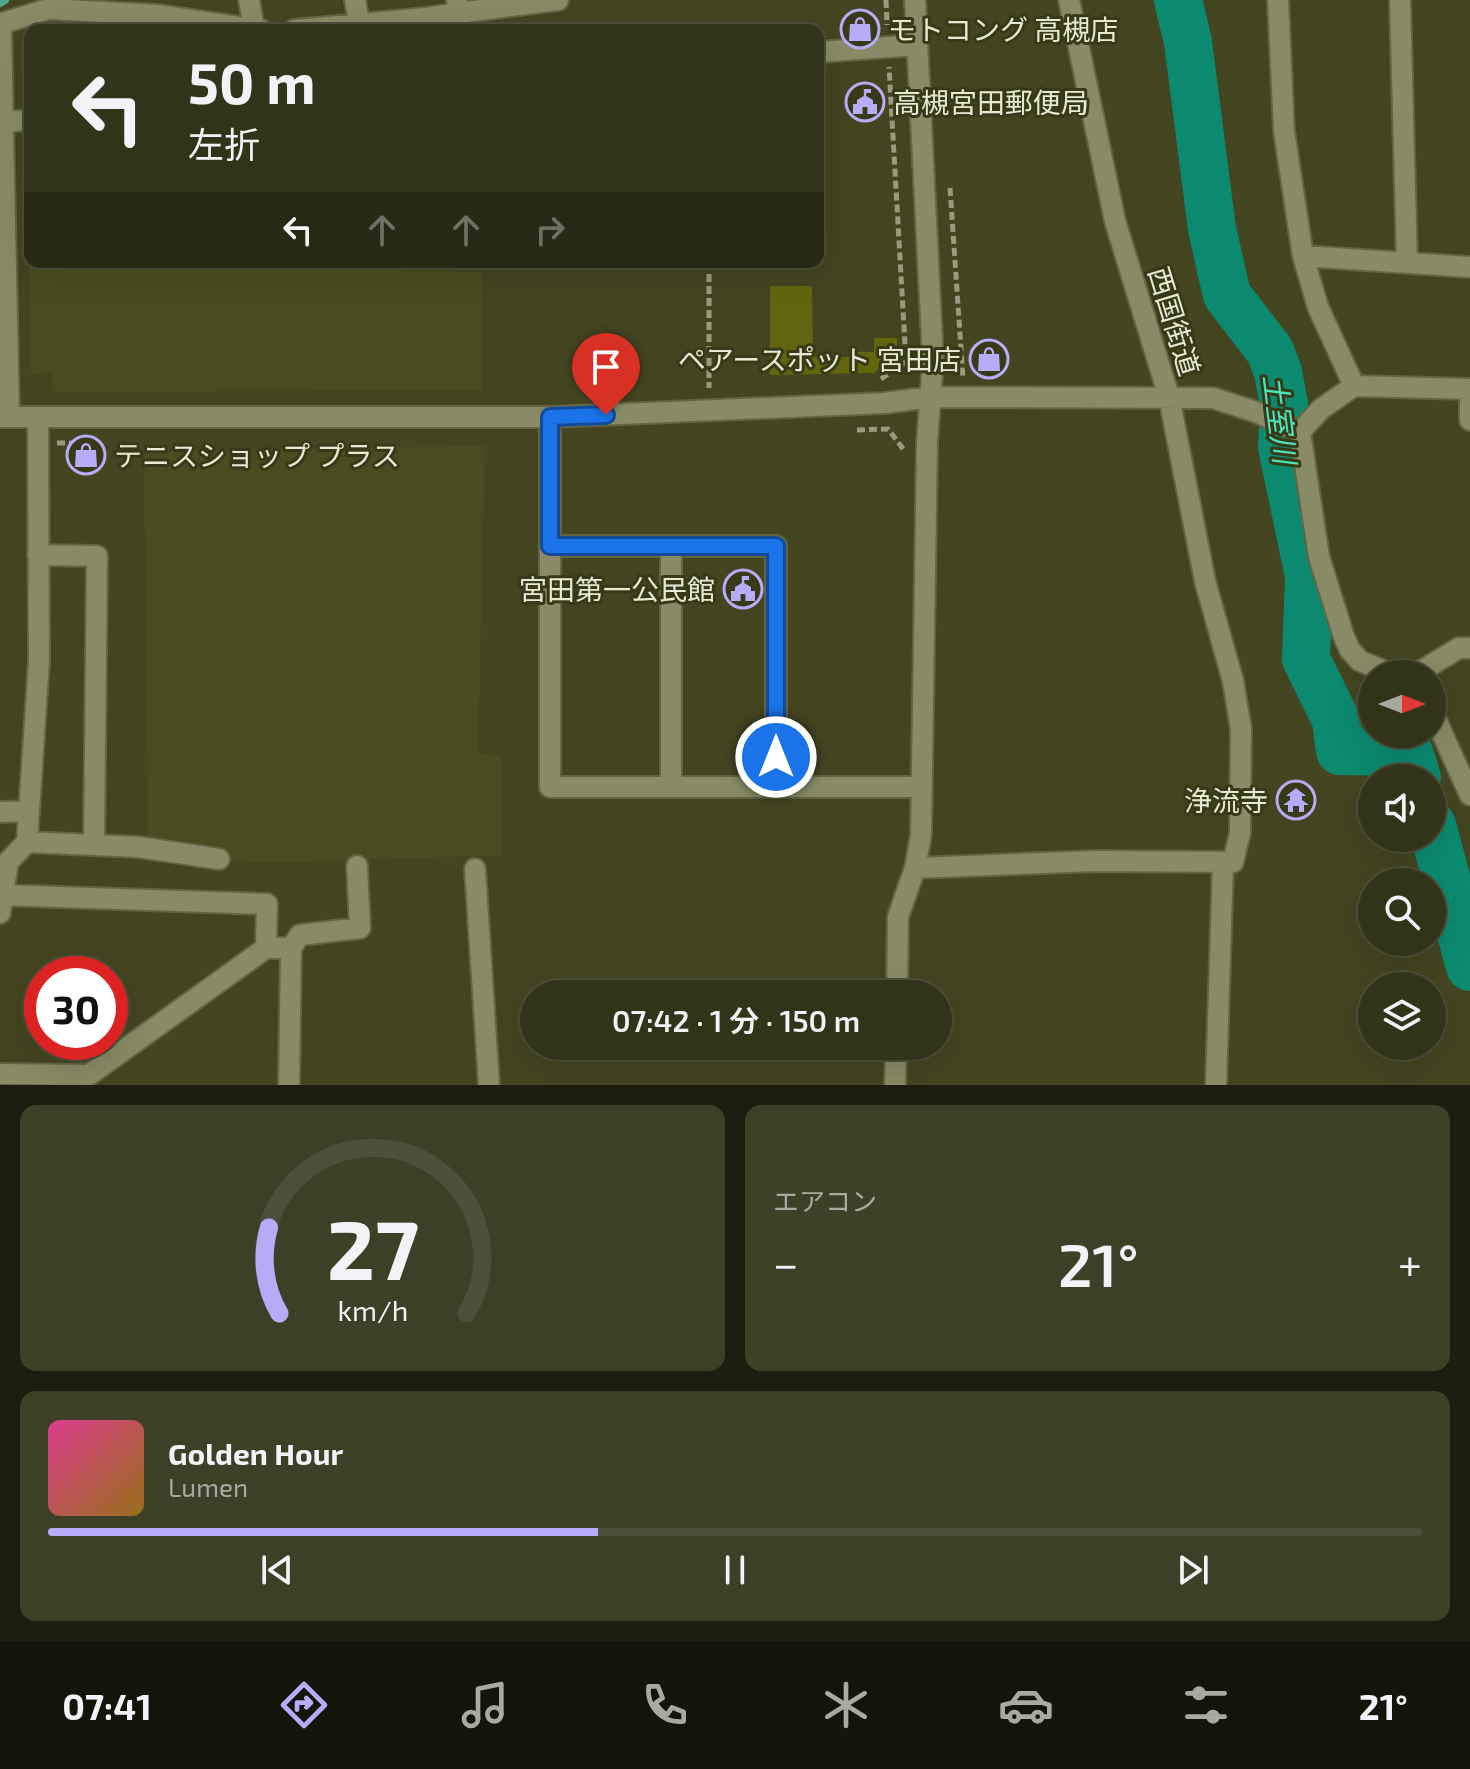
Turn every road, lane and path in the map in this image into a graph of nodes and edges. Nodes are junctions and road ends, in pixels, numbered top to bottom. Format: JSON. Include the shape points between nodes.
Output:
{"nodes":[{"id":1,"x":249,"y":0,"type":"edge"},
{"id":2,"x":355,"y":0,"type":"edge"},
{"id":3,"x":558,"y":0,"type":"edge"},
{"id":4,"x":886,"y":0,"type":"edge"},
{"id":5,"x":915,"y":0,"type":"edge"},
{"id":6,"x":1069,"y":0,"type":"edge"},
{"id":7,"x":1278,"y":0,"type":"edge"},
{"id":8,"x":1400,"y":0,"type":"edge"},
{"id":9,"x":48,"y":4,"type":"edge"},
{"id":10,"x":458,"y":6,"type":"edge"},
{"id":11,"x":150,"y":15,"type":"edge"},
{"id":12,"x":359,"y":23,"type":"junction"},
{"id":13,"x":0,"y":24,"type":"edge"},
{"id":14,"x":219,"y":24,"type":"edge"},
{"id":15,"x":256,"y":24,"type":"edge"},
{"id":16,"x":350,"y":24,"type":"edge"},
{"id":17,"x":426,"y":24,"type":"edge"},
{"id":18,"x":917,"y":45,"type":"junction"},
{"id":19,"x":888,"y":48,"type":"junction"},
{"id":20,"x":824,"y":52,"type":"edge"},
{"id":21,"x":24,"y":120,"type":"edge"},
{"id":22,"x":3,"y":122,"type":"junction"},
{"id":23,"x":950,"y":183,"type":"dead end"},
{"id":24,"x":1303,"y":256,"type":"junction"},
{"id":25,"x":1407,"y":263,"type":"junction"},
{"id":26,"x":1470,"y":267,"type":"edge"},
{"id":27,"x":709,"y":268,"type":"edge"},
{"id":28,"x":963,"y":379,"type":"dead end"},
{"id":29,"x":869,"y":380,"type":"dead end"},
{"id":30,"x":1354,"y":386,"type":"junction"},
{"id":31,"x":722,"y":387,"type":"dead end"},
{"id":32,"x":700,"y":388,"type":"dead end"},
{"id":33,"x":709,"y":388,"type":"junction"},
{"id":34,"x":1470,"y":389,"type":"edge"},
{"id":35,"x":931,"y":397,"type":"junction"},
{"id":36,"x":1169,"y":397,"type":"junction"},
{"id":37,"x":5,"y":417,"type":"edge"},
{"id":38,"x":550,"y":417,"type":"junction"},
{"id":39,"x":38,"y":418,"type":"junction"},
{"id":40,"x":1470,"y":420,"type":"edge"},
{"id":41,"x":1300,"y":432,"type":"junction"},
{"id":42,"x":550,"y":546,"type":"junction"},
{"id":43,"x":671,"y":546,"type":"junction"},
{"id":44,"x":38,"y":555,"type":"junction"},
{"id":45,"x":1470,"y":648,"type":"edge"},
{"id":46,"x":1359,"y":660,"type":"edge"},
{"id":47,"x":1439,"y":660,"type":"edge"},
{"id":48,"x":1446,"y":742,"type":"edge"},
{"id":49,"x":671,"y":787,"type":"junction"},
{"id":50,"x":776,"y":787,"type":"junction"},
{"id":51,"x":922,"y":787,"type":"junction"},
{"id":52,"x":1470,"y":795,"type":"edge"},
{"id":53,"x":29,"y":811,"type":"junction"},
{"id":54,"x":0,"y":812,"type":"edge"},
{"id":55,"x":27,"y":842,"type":"junction"},
{"id":56,"x":94,"y":845,"type":"junction"},
{"id":57,"x":219,"y":859,"type":"dead end"},
{"id":58,"x":1223,"y":862,"type":"junction"},
{"id":59,"x":357,"y":866,"type":"dead end"},
{"id":60,"x":915,"y":868,"type":"junction"},
{"id":61,"x":475,"y":869,"type":"dead end"},
{"id":62,"x":1,"y":895,"type":"edge"},
{"id":63,"x":0,"y":913,"type":"edge"},
{"id":64,"x":266,"y":948,"type":"junction"},
{"id":65,"x":291,"y":948,"type":"junction"},
{"id":66,"x":897,"y":980,"type":"edge"},
{"id":67,"x":896,"y":1060,"type":"edge"},
{"id":68,"x":0,"y":1074,"type":"edge"},
{"id":69,"x":90,"y":1080,"type":"edge"},
{"id":70,"x":289,"y":1085,"type":"edge"},
{"id":71,"x":489,"y":1085,"type":"edge"},
{"id":72,"x":895,"y":1085,"type":"edge"},
{"id":73,"x":1216,"y":1085,"type":"edge"}],
"edges":[{"from":1,"to":15,"type":"street"},
{"from":2,"to":12,"type":"street"},
{"from":3,"to":10,"type":"street"},
{"from":4,"to":19,"type":"path"},
{"from":5,"to":18,"type":"street"},
{"from":6,"to":36,"type":"street","name":"西国街道","via":[[1115,221]]},
{"from":7,"to":24,"type":"street","via":[[1284,131]]},
{"from":8,"to":25,"type":"street"},
{"from":9,"to":11,"type":"street"},
{"from":9,"to":13,"type":"street"},
{"from":10,"to":17,"type":"street"},
{"from":11,"to":14,"type":"street"},
{"from":12,"to":16,"type":"street"},
{"from":12,"to":17,"type":"street"},
{"from":13,"to":22,"type":"street"},
{"from":18,"to":19,"type":"street"},
{"from":18,"to":35,"type":"street"},
{"from":19,"to":20,"type":"street"},
{"from":19,"to":29,"type":"path","via":[[906,362],[884,379]]},
{"from":21,"to":22,"type":"street"},
{"from":22,"to":37,"type":"street"},
{"from":23,"to":28,"type":"path"},
{"from":24,"to":25,"type":"street"},
{"from":24,"to":30,"type":"street","via":[[1318,307]]},
{"from":25,"to":26,"type":"street"},
{"from":27,"to":33,"type":"path"},
{"from":30,"to":34,"type":"street"},
{"from":30,"to":41,"type":"street"},
{"from":31,"to":33,"type":"path"},
{"from":32,"to":33,"type":"path"},
{"from":34,"to":40,"type":"street"},
{"from":35,"to":36,"type":"street"},
{"from":35,"to":38,"type":"street","via":[[855,405]]},
{"from":35,"to":51,"type":"street"},
{"from":36,"to":41,"type":"street","name":"西国街道","via":[[1213,398]]},
{"from":36,"to":58,"type":"street","via":[[1241,729],[1240,833],[1233,862]]},
{"from":37,"to":39,"type":"street"},
{"from":38,"to":39,"type":"street"},
{"from":38,"to":42,"type":"street"},
{"from":39,"to":44,"type":"street"},
{"from":41,"to":46,"type":"street","via":[[1319,557],[1344,637]]},
{"from":42,"to":43,"type":"street"},
{"from":42,"to":49,"type":"street","via":[[550,787]]},
{"from":43,"to":49,"type":"street"},
{"from":43,"to":50,"type":"street","via":[[776,546]]},
{"from":44,"to":53,"type":"street","via":[[39,660]]},
{"from":44,"to":56,"type":"street","via":[[97,556]]},
{"from":45,"to":47,"type":"street"},
{"from":48,"to":52,"type":"street"},
{"from":49,"to":50,"type":"street"},
{"from":50,"to":51,"type":"street"},
{"from":51,"to":60,"type":"street"},
{"from":53,"to":54,"type":"street"},
{"from":53,"to":55,"type":"street"},
{"from":55,"to":56,"type":"street"},
{"from":55,"to":62,"type":"street","via":[[8,862]]},
{"from":56,"to":57,"type":"street"},
{"from":58,"to":60,"type":"street"},
{"from":58,"to":73,"type":"street"},
{"from":59,"to":65,"type":"street","via":[[360,928],[300,935]]},
{"from":60,"to":66,"type":"street","via":[[898,917]]},
{"from":61,"to":71,"type":"street"},
{"from":62,"to":63,"type":"street"},
{"from":62,"to":64,"type":"street","via":[[267,904]]},
{"from":64,"to":65,"type":"street"},
{"from":64,"to":69,"type":"street"},
{"from":65,"to":70,"type":"street"},
{"from":67,"to":72,"type":"street"},
{"from":68,"to":69,"type":"street"}]}
